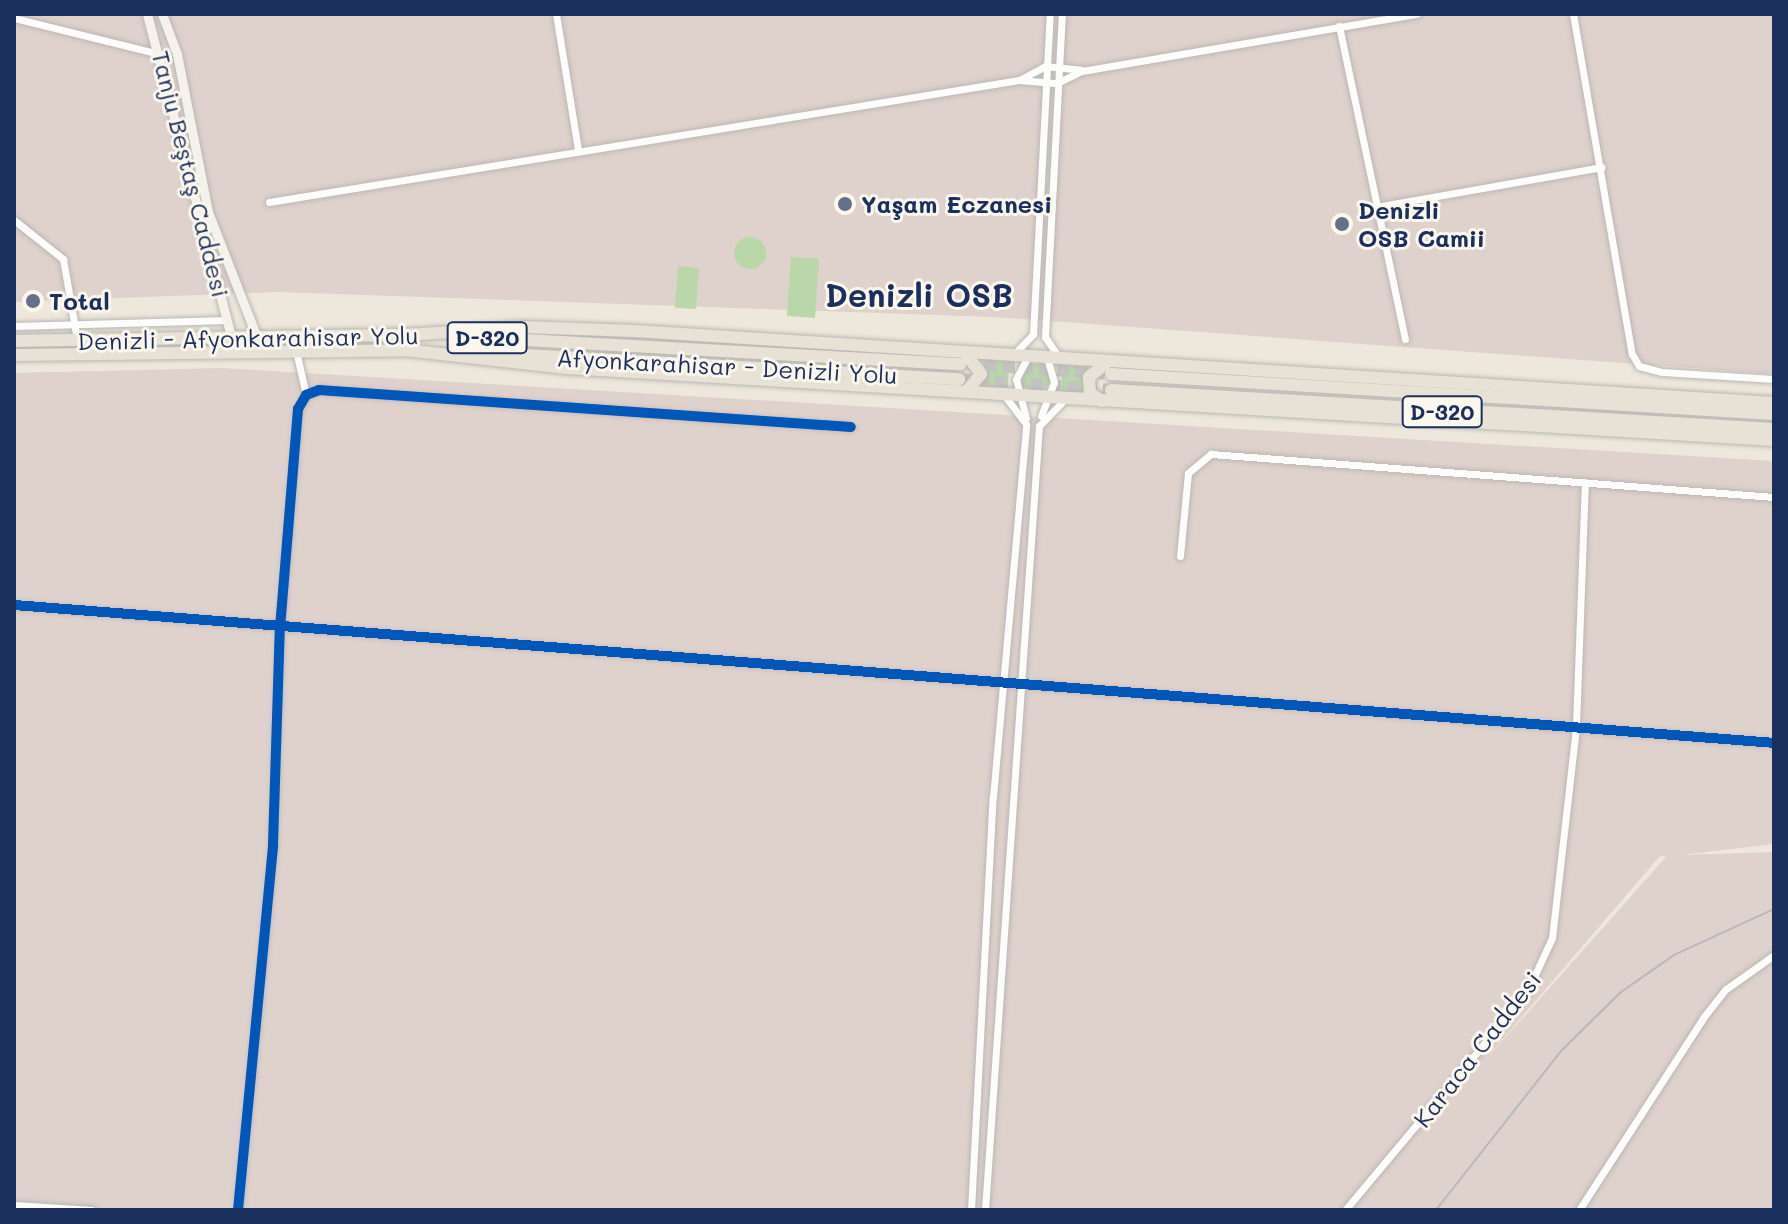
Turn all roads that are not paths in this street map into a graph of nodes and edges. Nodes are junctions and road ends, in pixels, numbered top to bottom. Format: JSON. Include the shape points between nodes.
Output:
{"nodes":[{"id":1,"x":147,"y":14,"type":"edge"},
{"id":2,"x":162,"y":14,"type":"edge"},
{"id":3,"x":556,"y":14,"type":"edge"},
{"id":4,"x":1050,"y":14,"type":"edge"},
{"id":5,"x":1062,"y":14,"type":"edge"},
{"id":6,"x":1417,"y":14,"type":"edge"},
{"id":7,"x":1573,"y":14,"type":"edge"},
{"id":8,"x":14,"y":18,"type":"edge"},
{"id":9,"x":1339,"y":26,"type":"junction"},
{"id":10,"x":177,"y":54,"type":"junction"},
{"id":11,"x":164,"y":55,"type":"junction"},
{"id":12,"x":1045,"y":66,"type":"junction"},
{"id":13,"x":1058,"y":66,"type":"junction"},
{"id":14,"x":1082,"y":71,"type":"junction"},
{"id":15,"x":1019,"y":80,"type":"junction"},
{"id":16,"x":1044,"y":83,"type":"junction"},
{"id":17,"x":1057,"y":83,"type":"junction"},
{"id":18,"x":578,"y":150,"type":"junction"},
{"id":19,"x":1602,"y":167,"type":"junction"},
{"id":20,"x":269,"y":202,"type":"dead end"},
{"id":21,"x":1375,"y":207,"type":"junction"},
{"id":22,"x":14,"y":220,"type":"edge"},
{"id":23,"x":227,"y":320,"type":"junction"},
{"id":24,"x":74,"y":323,"type":"junction"},
{"id":25,"x":14,"y":326,"type":"edge"},
{"id":26,"x":1033,"y":334,"type":"junction"},
{"id":27,"x":256,"y":335,"type":"junction"},
{"id":28,"x":231,"y":336,"type":"junction"},
{"id":29,"x":1045,"y":337,"type":"junction"},
{"id":30,"x":77,"y":339,"type":"junction"},
{"id":31,"x":1405,"y":339,"type":"dead end"},
{"id":32,"x":14,"y":341,"type":"edge"},
{"id":33,"x":296,"y":350,"type":"junction"},
{"id":34,"x":405,"y":350,"type":"junction"},
{"id":35,"x":14,"y":355,"type":"edge"},
{"id":36,"x":1012,"y":356,"type":"junction"},
{"id":37,"x":962,"y":358,"type":"junction"},
{"id":38,"x":1028,"y":358,"type":"junction"},
{"id":39,"x":1047,"y":359,"type":"junction"},
{"id":40,"x":1062,"y":361,"type":"junction"},
{"id":41,"x":1108,"y":369,"type":"junction"},
{"id":42,"x":959,"y":379,"type":"tunnel mouth"},
{"id":43,"x":1774,"y":379,"type":"edge"},
{"id":44,"x":963,"y":393,"type":"junction"},
{"id":45,"x":306,"y":395,"type":"junction"},
{"id":46,"x":1005,"y":395,"type":"junction"},
{"id":47,"x":1108,"y":396,"type":"junction"},
{"id":48,"x":1025,"y":397,"type":"junction"},
{"id":49,"x":1045,"y":398,"type":"junction"},
{"id":50,"x":1066,"y":399,"type":"junction"},
{"id":51,"x":1774,"y":403,"type":"edge"},
{"id":52,"x":1774,"y":414,"type":"edge"},
{"id":53,"x":1026,"y":424,"type":"junction"},
{"id":54,"x":1039,"y":426,"type":"junction"},
{"id":55,"x":851,"y":427,"type":"dead end"},
{"id":56,"x":1774,"y":429,"type":"edge"},
{"id":57,"x":1774,"y":440,"type":"edge"},
{"id":58,"x":1585,"y":482,"type":"junction"},
{"id":59,"x":1774,"y":497,"type":"edge"},
{"id":60,"x":1180,"y":556,"type":"dead end"},
{"id":61,"x":14,"y":605,"type":"edge"},
{"id":62,"x":280,"y":628,"type":"junction"},
{"id":63,"x":1002,"y":682,"type":"junction"},
{"id":64,"x":1018,"y":684,"type":"junction"},
{"id":65,"x":1576,"y":726,"type":"junction"},
{"id":66,"x":1774,"y":743,"type":"edge"},
{"id":67,"x":1774,"y":955,"type":"edge"},
{"id":68,"x":14,"y":1205,"type":"edge"},
{"id":69,"x":92,"y":1210,"type":"edge"},
{"id":70,"x":238,"y":1210,"type":"edge"},
{"id":71,"x":971,"y":1210,"type":"edge"},
{"id":72,"x":985,"y":1210,"type":"edge"},
{"id":73,"x":1345,"y":1210,"type":"edge"},
{"id":74,"x":1579,"y":1210,"type":"edge"}],
"edges":[{"from":1,"to":11,"type":"street","name":"Tanju Beştaş Caddesi"},
{"from":2,"to":10,"type":"street","name":"Tanju Beştaş Caddesi"},
{"from":3,"to":18,"type":"street"},
{"from":4,"to":12,"type":"street"},
{"from":5,"to":13,"type":"street"},
{"from":6,"to":9,"type":"street"},
{"from":7,"to":19,"type":"street"},
{"from":8,"to":11,"type":"street"},
{"from":9,"to":14,"type":"street"},
{"from":9,"to":21,"type":"street"},
{"from":10,"to":11,"type":"street"},
{"from":10,"to":27,"type":"street","name":"Tanju Beştaş Caddesi","via":[[208,212]]},
{"from":11,"to":23,"type":"street","name":"Tanju Beştaş Caddesi"},
{"from":12,"to":13,"type":"street"},
{"from":12,"to":15,"type":"street"},
{"from":12,"to":16,"type":"street"},
{"from":13,"to":14,"type":"street"},
{"from":13,"to":17,"type":"street"},
{"from":14,"to":17,"type":"street"},
{"from":15,"to":16,"type":"street"},
{"from":15,"to":18,"type":"street"},
{"from":16,"to":17,"type":"street"},
{"from":16,"to":26,"type":"street"},
{"from":17,"to":29,"type":"street"},
{"from":18,"to":20,"type":"street"},
{"from":19,"to":21,"type":"street"},
{"from":19,"to":43,"type":"street","via":[[1639,366]]},
{"from":21,"to":31,"type":"street"},
{"from":22,"to":24,"type":"street","via":[[63,259]]},
{"from":23,"to":24,"type":"street"},
{"from":23,"to":28,"type":"street","name":"Tanju Beştaş Caddesi"},
{"from":24,"to":25,"type":"street"},
{"from":24,"to":30,"type":"street"},
{"from":26,"to":36,"type":"street"},
{"from":26,"to":38,"type":"street"},
{"from":27,"to":28,"type":"highway","name":"Denizli - Afyonkarahisar Yolu","number":"D-320"},
{"from":27,"to":37,"type":"highway","name":"Denizli - Afyonkarahisar Yolu","number":"D-320","via":[[408,335]]},
{"from":28,"to":30,"type":"highway","name":"Denizli - Afyonkarahisar Yolu","number":"D-320"},
{"from":29,"to":39,"type":"street"},
{"from":29,"to":40,"type":"street"},
{"from":30,"to":32,"type":"highway","name":"Denizli - Afyonkarahisar Yolu","number":"D-320"},
{"from":33,"to":34,"type":"highway","name":"Afyonkarahisar - Denizli Yolu","number":"D-320"},
{"from":33,"to":35,"type":"highway","name":"Afyonkarahisar - Denizli Yolu","number":"D-320"},
{"from":33,"to":45,"type":"street"},
{"from":34,"to":42,"type":"highway","name":"Afyonkarahisar - Denizli Yolu","number":"D-320"},
{"from":34,"to":44,"type":"highway"},
{"from":36,"to":37,"type":"highway","name":"Denizli - Afyonkarahisar Yolu"},
{"from":36,"to":38,"type":"highway","name":"Denizli - Afyonkarahisar Yolu"},
{"from":37,"to":44,"type":"highway","via":[[978,361],[981,374]]},
{"from":38,"to":39,"type":"highway"},
{"from":38,"to":48,"type":"street","via":[[1016,379]]},
{"from":39,"to":40,"type":"highway"},
{"from":39,"to":49,"type":"street","via":[[1054,382]]},
{"from":40,"to":41,"type":"highway"},
{"from":41,"to":47,"type":"highway","via":[[1093,370],[1088,385]]},
{"from":41,"to":51,"type":"highway"},
{"from":41,"to":52,"type":"highway","number":"D-320"},
{"from":44,"to":46,"type":"highway"},
{"from":45,"to":55,"type":"street","via":[[334,390]]},
{"from":45,"to":62,"type":"street","via":[[298,409]]},
{"from":46,"to":48,"type":"highway"},
{"from":46,"to":53,"type":"street"},
{"from":47,"to":50,"type":"highway"},
{"from":47,"to":56,"type":"highway","number":"D-320"},
{"from":47,"to":57,"type":"highway"},
{"from":48,"to":49,"type":"highway"},
{"from":48,"to":53,"type":"street"},
{"from":49,"to":50,"type":"highway"},
{"from":49,"to":54,"type":"street"},
{"from":50,"to":54,"type":"street"},
{"from":53,"to":63,"type":"street"},
{"from":54,"to":64,"type":"street"},
{"from":58,"to":59,"type":"street"},
{"from":58,"to":60,"type":"street","via":[[1211,454],[1188,473]]},
{"from":58,"to":65,"type":"street","name":"Karaca Caddesi"},
{"from":61,"to":62,"type":"street"},
{"from":62,"to":63,"type":"street"},
{"from":62,"to":70,"type":"street","via":[[273,845]]},
{"from":63,"to":64,"type":"street"},
{"from":63,"to":71,"type":"street"},
{"from":64,"to":65,"type":"street"},
{"from":64,"to":72,"type":"street"},
{"from":65,"to":66,"type":"street"},
{"from":65,"to":73,"type":"street","name":"Karaca Caddesi","via":[[1558,911],[1541,968]]},
{"from":67,"to":74,"type":"street","via":[[1726,989],[1703,1018]]},
{"from":68,"to":69,"type":"street"}]}
